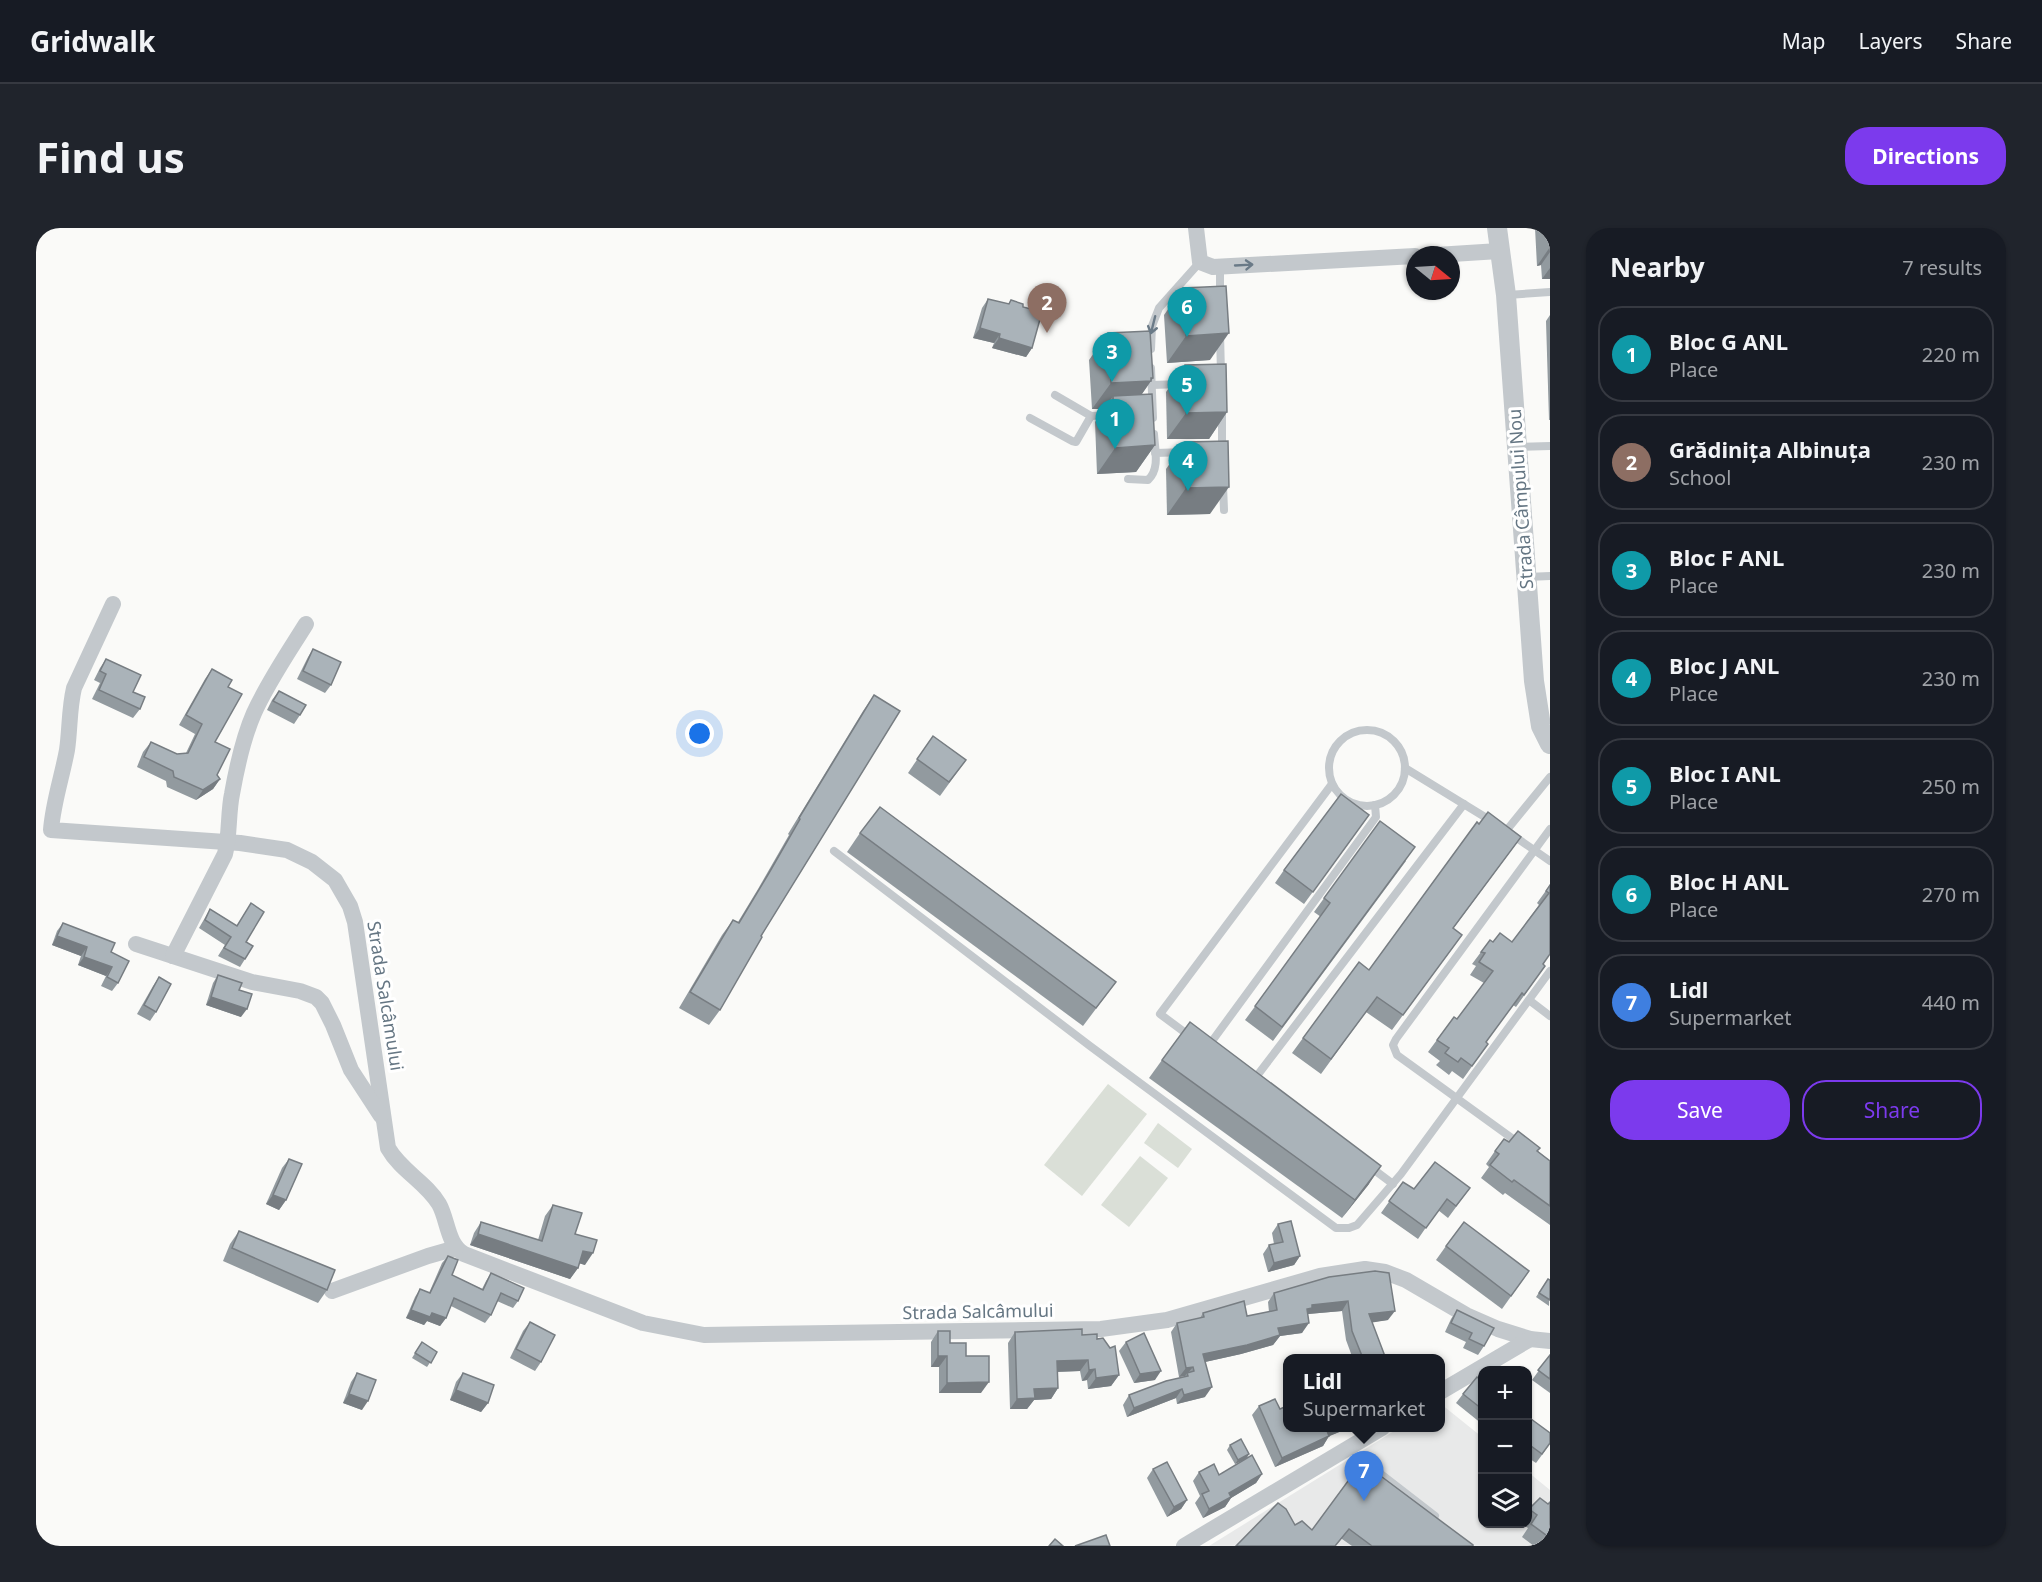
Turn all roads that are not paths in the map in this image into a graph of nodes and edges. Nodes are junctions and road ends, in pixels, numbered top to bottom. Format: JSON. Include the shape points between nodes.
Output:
{"nodes":[{"id":1,"x":1196,"y":228,"type":"edge"},
{"id":2,"x":1497,"y":228,"type":"edge"},
{"id":3,"x":1499,"y":251,"type":"junction"},
{"id":4,"x":1460,"y":253,"type":"edge"},
{"id":5,"x":1406,"y":257,"type":"edge"},
{"id":6,"x":1200,"y":262,"type":"junction"},
{"id":7,"x":1220,"y":267,"type":"junction"},
{"id":8,"x":1550,"y":292,"type":"edge"},
{"id":9,"x":1506,"y":295,"type":"junction"},
{"id":10,"x":1220,"y":302,"type":"edge"},
{"id":11,"x":1220,"y":326,"type":"edge"},
{"id":12,"x":1221,"y":383,"type":"edge"},
{"id":13,"x":1186,"y":384,"type":"edge"},
{"id":14,"x":1152,"y":385,"type":"junction"},
{"id":15,"x":1055,"y":395,"type":"dead end"},
{"id":16,"x":1221,"y":406,"type":"edge"},
{"id":17,"x":1153,"y":413,"type":"junction"},
{"id":18,"x":1122,"y":414,"type":"edge"},
{"id":19,"x":1142,"y":414,"type":"edge"},
{"id":20,"x":1091,"y":416,"type":"junction"},
{"id":21,"x":1030,"y":418,"type":"dead end"},
{"id":22,"x":1550,"y":446,"type":"edge"},
{"id":23,"x":1517,"y":447,"type":"junction"},
{"id":24,"x":1200,"y":452,"type":"edge"},
{"id":25,"x":1211,"y":452,"type":"edge"},
{"id":26,"x":1222,"y":452,"type":"junction"},
{"id":27,"x":1155,"y":453,"type":"junction"},
{"id":28,"x":1222,"y":463,"type":"edge"},
{"id":29,"x":1223,"y":475,"type":"edge"},
{"id":30,"x":1128,"y":479,"type":"dead end"},
{"id":31,"x":1224,"y":510,"type":"edge"},
{"id":32,"x":1550,"y":576,"type":"edge"},
{"id":33,"x":1527,"y":578,"type":"junction"},
{"id":34,"x":113,"y":604,"type":"dead end"},
{"id":35,"x":306,"y":624,"type":"dead end"},
{"id":36,"x":1550,"y":744,"type":"edge"},
{"id":37,"x":1405,"y":768,"type":"junction"},
{"id":38,"x":1550,"y":777,"type":"edge"},
{"id":39,"x":1332,"y":784,"type":"junction"},
{"id":40,"x":1464,"y":804,"type":"junction"},
{"id":41,"x":1375,"y":805,"type":"junction"},
{"id":42,"x":1550,"y":829,"type":"edge"},
{"id":43,"x":1506,"y":831,"type":"junction"},
{"id":44,"x":228,"y":843,"type":"junction"},
{"id":45,"x":1534,"y":850,"type":"junction"},
{"id":46,"x":834,"y":851,"type":"dead end"},
{"id":47,"x":1550,"y":861,"type":"edge"},
{"id":48,"x":136,"y":944,"type":"dead end"},
{"id":49,"x":173,"y":956,"type":"junction"},
{"id":50,"x":1550,"y":971,"type":"edge"},
{"id":51,"x":1529,"y":1000,"type":"junction"},
{"id":52,"x":1550,"y":1016,"type":"edge"},
{"id":53,"x":1207,"y":1048,"type":"junction"},
{"id":54,"x":1216,"y":1055,"type":"edge"},
{"id":55,"x":1243,"y":1075,"type":"edge"},
{"id":56,"x":1252,"y":1082,"type":"junction"},
{"id":57,"x":1262,"y":1088,"type":"edge"},
{"id":58,"x":1457,"y":1098,"type":"junction"},
{"id":59,"x":383,"y":1119,"type":"junction"},
{"id":60,"x":1532,"y":1152,"type":"edge"},
{"id":61,"x":1365,"y":1164,"type":"edge"},
{"id":62,"x":1393,"y":1184,"type":"junction"},
{"id":63,"x":456,"y":1248,"type":"junction"},
{"id":64,"x":332,"y":1291,"type":"edge"},
{"id":65,"x":1530,"y":1339,"type":"junction"},
{"id":66,"x":1550,"y":1341,"type":"edge"},
{"id":67,"x":1445,"y":1389,"type":"edge"},
{"id":68,"x":1375,"y":1432,"type":"edge"},
{"id":69,"x":1373,"y":1468,"type":"edge"},
{"id":70,"x":1446,"y":1525,"type":"edge"},
{"id":71,"x":1184,"y":1546,"type":"edge"}],
"edges":[{"from":1,"to":6,"type":"street"},
{"from":2,"to":3,"type":"street","name":"Strada Câmpului Nou"},
{"from":3,"to":4,"type":"street"},
{"from":3,"to":9,"type":"street","name":"Strada Câmpului Nou"},
{"from":7,"to":5,"type":"street","one_way":true},
{"from":6,"to":7,"type":"street"},
{"from":6,"to":14,"type":"lane","one_way":true,"via":[[1154,318]]},
{"from":7,"to":10,"type":"lane"},
{"from":8,"to":9,"type":"lane"},
{"from":9,"to":23,"type":"street","name":"Strada Câmpului Nou"},
{"from":11,"to":12,"type":"lane"},
{"from":13,"to":14,"type":"lane"},
{"from":14,"to":17,"type":"lane"},
{"from":15,"to":20,"type":"lane"},
{"from":16,"to":26,"type":"lane"},
{"from":17,"to":19,"type":"lane"},
{"from":17,"to":27,"type":"lane"},
{"from":18,"to":20,"type":"lane"},
{"from":20,"to":21,"type":"lane","via":[[1076,442]]},
{"from":22,"to":23,"type":"lane"},
{"from":23,"to":33,"type":"street","name":"Strada Câmpului Nou"},
{"from":24,"to":27,"type":"lane"},
{"from":25,"to":26,"type":"lane"},
{"from":26,"to":28,"type":"lane"},
{"from":27,"to":30,"type":"lane","via":[[1154,475],[1148,480]]},
{"from":29,"to":31,"type":"lane"},
{"from":32,"to":33,"type":"lane"},
{"from":33,"to":36,"type":"street","name":"Strada Câmpului Nou","via":[[1539,712]]},
{"from":34,"to":44,"type":"street","name":"Strada Salcâmului","via":[[74,688],[51,830]]},
{"from":35,"to":44,"type":"street","via":[[248,728],[232,796]]},
{"from":37,"to":39,"type":"lane","via":[[1397,745],[1388,736],[1377,731],[1359,731],[1342,738],[1334,748],[1329,771]]},
{"from":37,"to":40,"type":"lane"},
{"from":37,"to":41,"type":"lane","via":[[1396,792]]},
{"from":38,"to":43,"type":"lane"},
{"from":39,"to":41,"type":"lane","via":[[1349,802]]},
{"from":39,"to":53,"type":"lane","via":[[1160,1014]]},
{"from":40,"to":43,"type":"lane"},
{"from":40,"to":56,"type":"lane"},
{"from":41,"to":53,"type":"lane","via":[[1376,818]]},
{"from":42,"to":45,"type":"lane"},
{"from":43,"to":45,"type":"lane"},
{"from":44,"to":49,"type":"street","via":[[213,881]]},
{"from":44,"to":59,"type":"street","name":"Strada Salcâmului","via":[[276,848],[299,855],[325,870],[343,892],[355,922]]},
{"from":45,"to":47,"type":"lane"},
{"from":45,"to":58,"type":"lane","via":[[1393,1046],[1397,1055]]},
{"from":46,"to":62,"type":"lane","via":[[1329,1224],[1336,1228],[1357,1225]]},
{"from":48,"to":49,"type":"street"},
{"from":49,"to":59,"type":"street","via":[[252,982],[316,997],[333,1025],[356,1079]]},
{"from":50,"to":51,"type":"lane"},
{"from":51,"to":52,"type":"lane"},
{"from":51,"to":58,"type":"lane"},
{"from":53,"to":54,"type":"lane"},
{"from":55,"to":56,"type":"lane"},
{"from":56,"to":57,"type":"lane"},
{"from":58,"to":60,"type":"lane"},
{"from":58,"to":62,"type":"lane"},
{"from":59,"to":63,"type":"street","name":"Strada Salcâmului","via":[[391,1154],[434,1197]]},
{"from":61,"to":62,"type":"lane"},
{"from":63,"to":64,"type":"street"},
{"from":63,"to":65,"type":"street","name":"Strada Salcâmului","via":[[643,1323],[704,1335],[1101,1329],[1167,1320],[1320,1275],[1365,1269],[1397,1276],[1466,1314]]},
{"from":65,"to":66,"type":"street","name":"Strada Salcâmului"},
{"from":65,"to":67,"type":"street"},
{"from":68,"to":71,"type":"street"},
{"from":69,"to":70,"type":"lane"}]}
